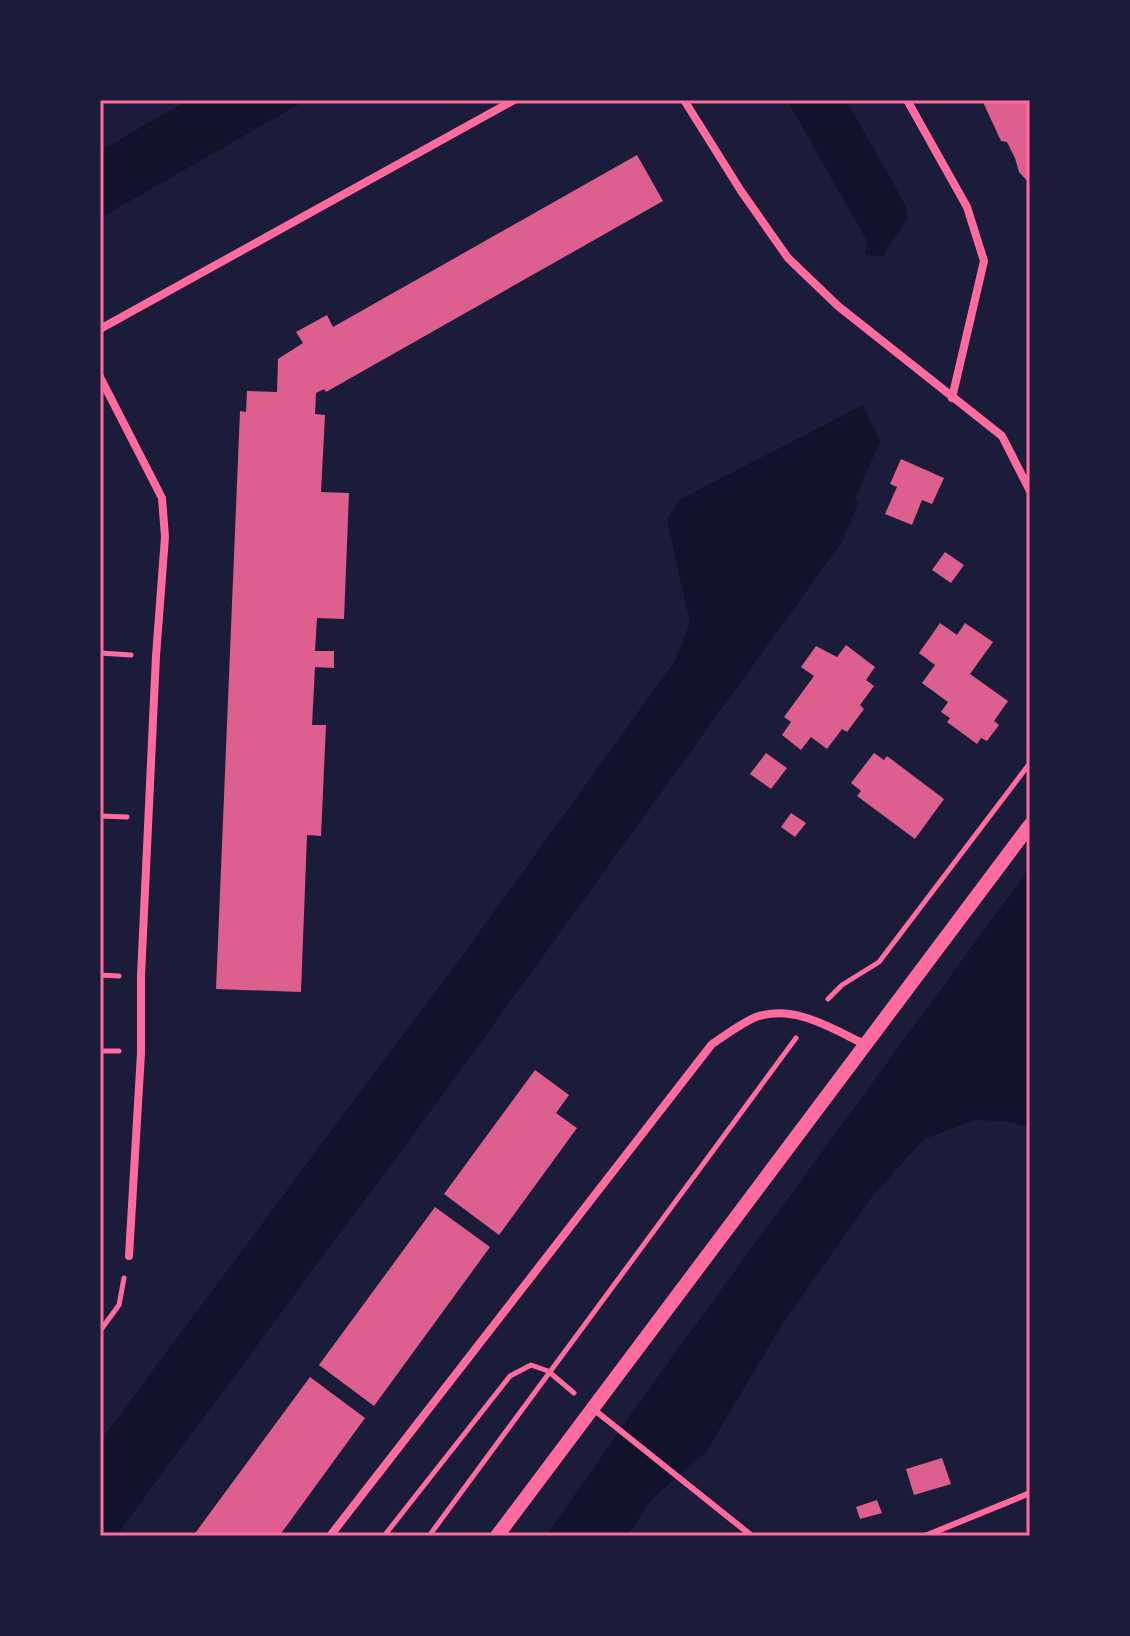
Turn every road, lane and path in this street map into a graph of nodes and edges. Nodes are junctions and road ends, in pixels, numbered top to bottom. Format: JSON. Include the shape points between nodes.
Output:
{"nodes":[{"id":1,"x":514,"y":100,"type":"edge"},
{"id":2,"x":684,"y":100,"type":"edge"},
{"id":3,"x":907,"y":100,"type":"edge"},
{"id":4,"x":100,"y":329,"type":"edge"},
{"id":5,"x":100,"y":377,"type":"edge"},
{"id":6,"x":952,"y":398,"type":"junction"},
{"id":7,"x":1028,"y":488,"type":"edge"},
{"id":8,"x":1030,"y":763,"type":"edge"},
{"id":9,"x":1030,"y":825,"type":"edge"},
{"id":10,"x":810,"y":1018,"type":"junction"},
{"id":11,"x":864,"y":1044,"type":"junction"},
{"id":12,"x":129,"y":1256,"type":"joint"},
{"id":13,"x":100,"y":1331,"type":"edge"},
{"id":14,"x":548,"y":1371,"type":"junction"},
{"id":15,"x":592,"y":1408,"type":"junction"},
{"id":16,"x":1030,"y":1493,"type":"edge"},
{"id":17,"x":330,"y":1536,"type":"edge"},
{"id":18,"x":384,"y":1536,"type":"edge"},
{"id":19,"x":429,"y":1536,"type":"edge"},
{"id":20,"x":497,"y":1536,"type":"edge"},
{"id":21,"x":751,"y":1536,"type":"edge"},
{"id":22,"x":925,"y":1536,"type":"edge"}],
"edges":[{"from":1,"to":4,"type":"street"},
{"from":2,"to":6,"type":"street","via":[[788,258],[838,306]]},
{"from":3,"to":6,"type":"street","via":[[967,207],[984,261]]},
{"from":5,"to":12,"type":"street","via":[[162,498],[165,537]]},
{"from":6,"to":7,"type":"street","via":[[1002,436]]},
{"from":8,"to":10,"type":"path","via":[[879,962],[842,985]]},
{"from":9,"to":11,"type":"street"},
{"from":10,"to":11,"type":"street"},
{"from":10,"to":14,"type":"path"},
{"from":10,"to":17,"type":"street","via":[[776,1013],[754,1017],[712,1044]]},
{"from":11,"to":15,"type":"street"},
{"from":12,"to":13,"type":"path","via":[[119,1305]]},
{"from":14,"to":18,"type":"path","via":[[531,1365],[510,1376]]},
{"from":14,"to":19,"type":"path"},
{"from":15,"to":20,"type":"street"},
{"from":15,"to":21,"type":"lane"},
{"from":16,"to":22,"type":"lane"}]}
